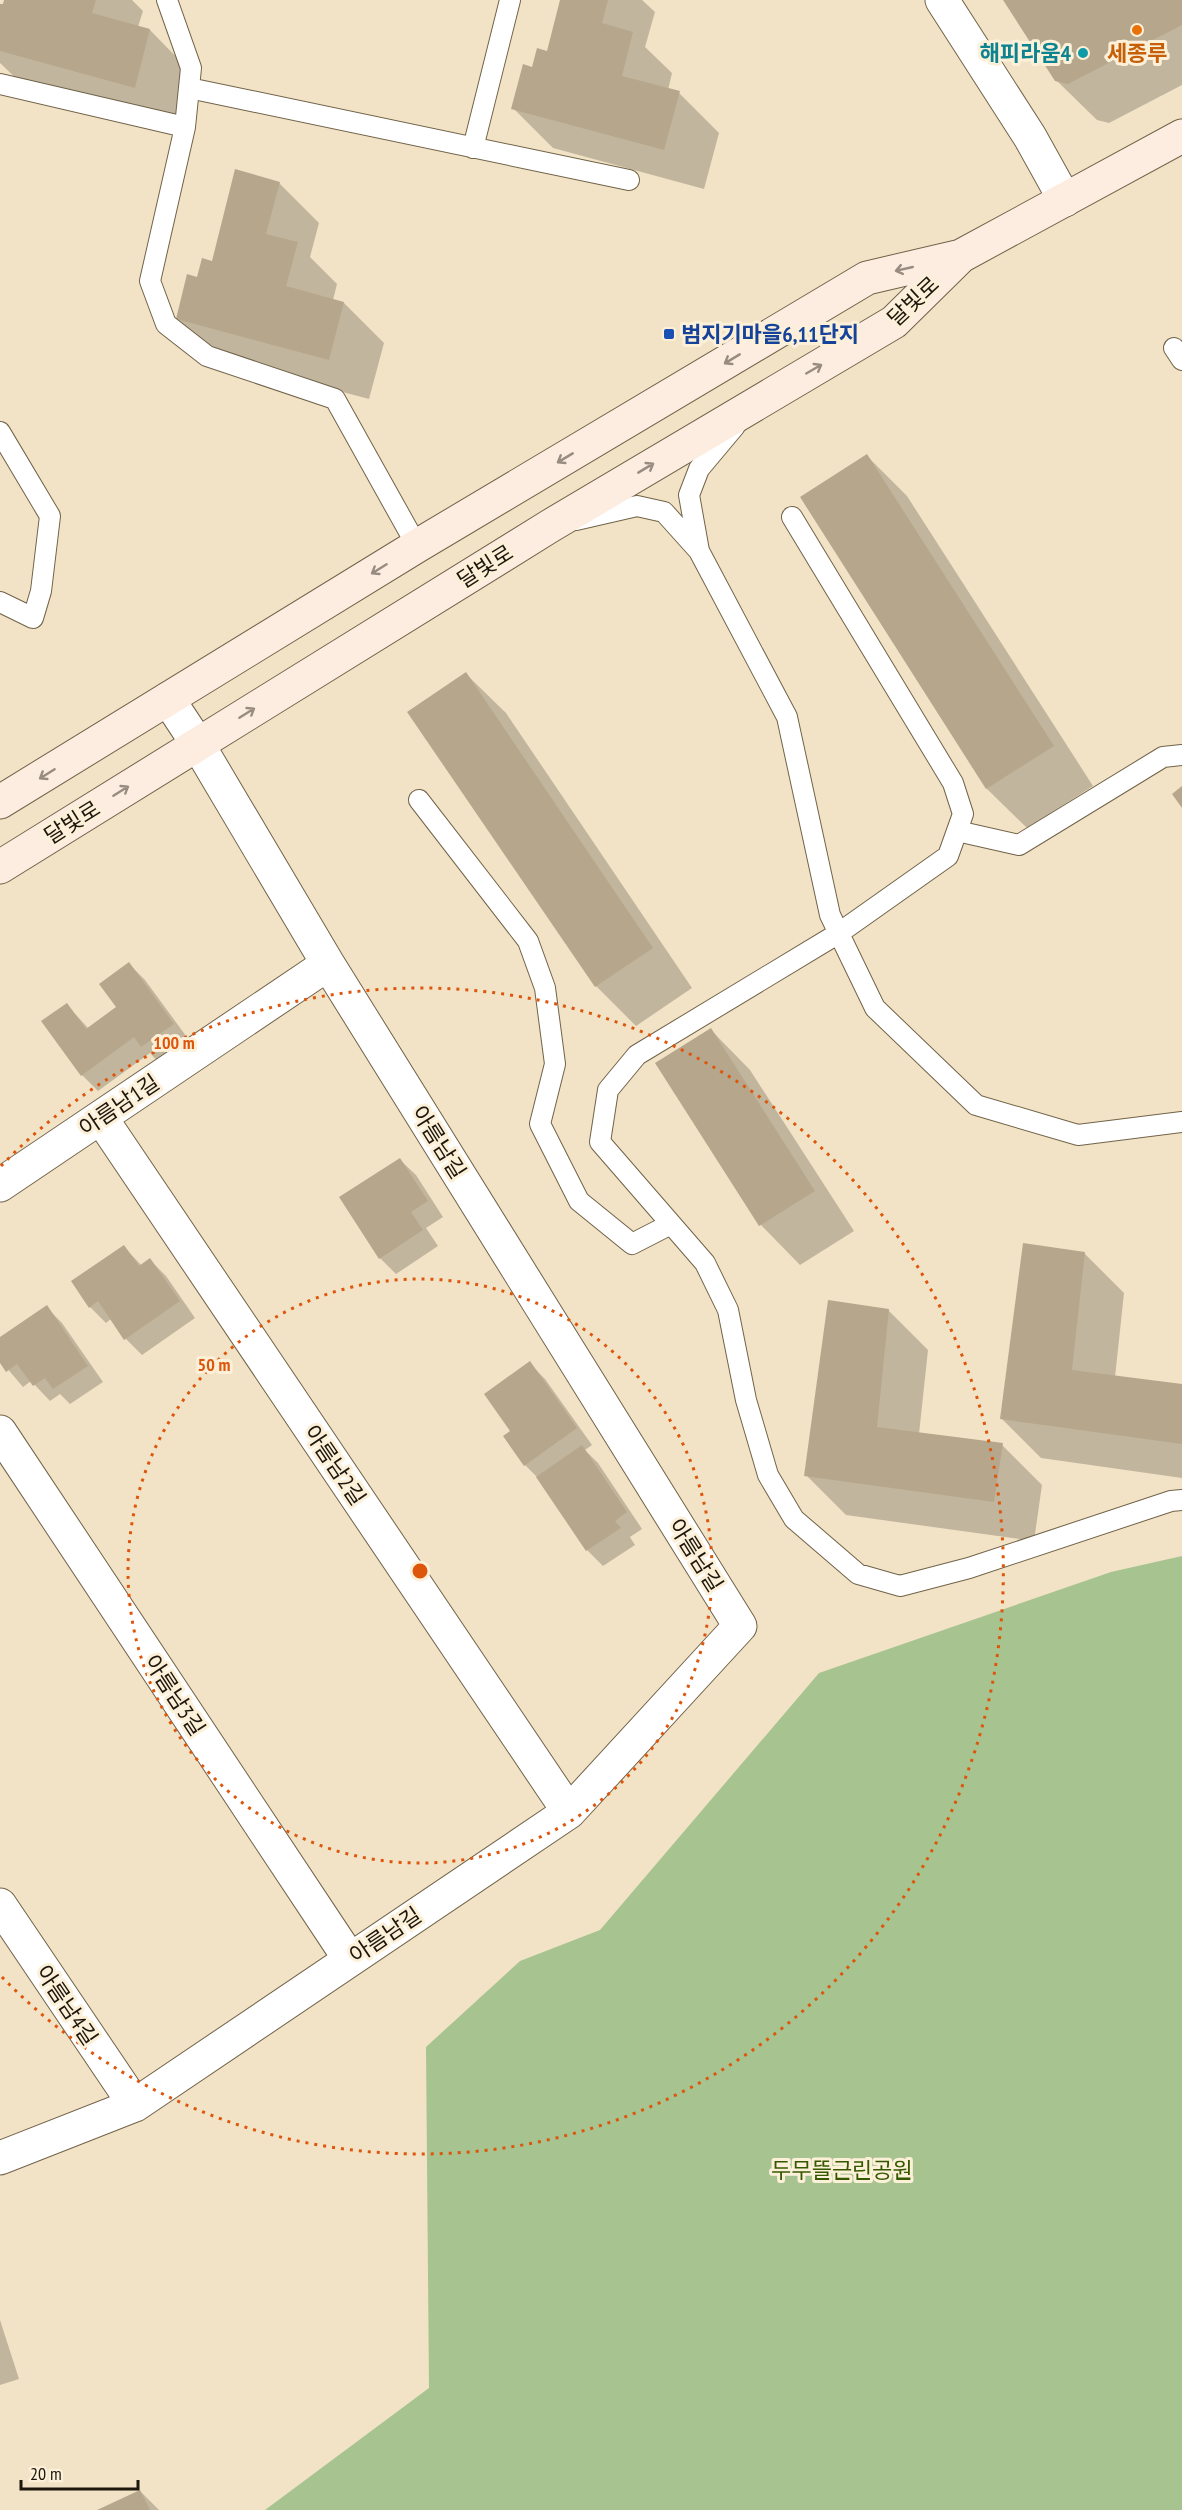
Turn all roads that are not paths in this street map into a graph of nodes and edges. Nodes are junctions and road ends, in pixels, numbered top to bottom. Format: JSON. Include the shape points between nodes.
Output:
{"nodes":[{"id":1,"x":167,"y":0,"type":"edge"},
{"id":2,"x":510,"y":0,"type":"edge"},
{"id":3,"x":942,"y":0,"type":"edge"},
{"id":4,"x":0,"y":84,"type":"edge"},
{"id":5,"x":189,"y":88,"type":"junction"},
{"id":6,"x":184,"y":127,"type":"junction"},
{"id":7,"x":1182,"y":136,"type":"edge"},
{"id":8,"x":473,"y":148,"type":"junction"},
{"id":9,"x":628,"y":180,"type":"dead end"},
{"id":10,"x":1065,"y":200,"type":"junction"},
{"id":11,"x":961,"y":256,"type":"junction"},
{"id":12,"x":754,"y":404,"type":"junction"},
{"id":13,"x":0,"y":432,"type":"edge"},
{"id":14,"x":792,"y":517,"type":"dead end"},
{"id":15,"x":550,"y":526,"type":"junction"},
{"id":16,"x":417,"y":546,"type":"junction"},
{"id":17,"x":699,"y":551,"type":"junction"},
{"id":18,"x":0,"y":602,"type":"edge"},
{"id":19,"x":168,"y":699,"type":"junction"},
{"id":20,"x":197,"y":743,"type":"junction"},
{"id":21,"x":1182,"y":755,"type":"edge"},
{"id":22,"x":419,"y":800,"type":"dead end"},
{"id":23,"x":0,"y":802,"type":"edge"},
{"id":24,"x":957,"y":831,"type":"junction"},
{"id":25,"x":0,"y":867,"type":"edge"},
{"id":26,"x":839,"y":933,"type":"junction"},
{"id":27,"x":328,"y":964,"type":"junction"},
{"id":28,"x":101,"y":1118,"type":"junction"},
{"id":29,"x":1182,"y":1122,"type":"edge"},
{"id":30,"x":0,"y":1185,"type":"edge"},
{"id":31,"x":671,"y":1224,"type":"junction"},
{"id":32,"x":0,"y":1432,"type":"edge"},
{"id":33,"x":1182,"y":1500,"type":"edge"},
{"id":34,"x":569,"y":1812,"type":"junction"},
{"id":35,"x":0,"y":1905,"type":"edge"},
{"id":36,"x":349,"y":1958,"type":"junction"},
{"id":37,"x":135,"y":2104,"type":"junction"},
{"id":38,"x":0,"y":2158,"type":"edge"}],
"edges":[{"from":1,"to":5,"type":"lane","via":[[191,68]]},
{"from":2,"to":8,"type":"lane"},
{"from":3,"to":10,"type":"street","via":[[1030,137]]},
{"from":4,"to":6,"type":"lane"},
{"from":5,"to":6,"type":"lane"},
{"from":5,"to":8,"type":"lane"},
{"from":6,"to":16,"type":"lane","via":[[150,281],[166,324],[207,356],[334,399]]},
{"from":7,"to":10,"type":"street","name":"달빛로"},
{"from":8,"to":9,"type":"lane"},
{"from":10,"to":11,"type":"street","name":"달빛로"},
{"from":12,"to":11,"type":"street","name":"달빛로","one_way":true,"via":[[894,322]]},
{"from":11,"to":16,"type":"street","name":"달빛로","one_way":true,"via":[[867,278]]},
{"from":15,"to":12,"type":"street","name":"달빛로","one_way":true},
{"from":12,"to":17,"type":"lane","via":[[699,469],[692,486],[689,495]]},
{"from":13,"to":18,"type":"lane","via":[[50,516],[41,591],[33,618]]},
{"from":14,"to":24,"type":"lane","via":[[953,783],[963,814]]},
{"from":15,"to":17,"type":"lane","via":[[637,507],[664,512]]},
{"from":20,"to":15,"type":"street","name":"달빛로","one_way":true},
{"from":16,"to":19,"type":"street","name":"달빛로","one_way":true},
{"from":17,"to":26,"type":"lane","via":[[787,717],[830,915]]},
{"from":19,"to":20,"type":"street","name":"아름남길"},
{"from":19,"to":23,"type":"street","name":"달빛로","one_way":true},
{"from":25,"to":20,"type":"street","name":"달빛로","one_way":true},
{"from":20,"to":27,"type":"street","name":"아름남길"},
{"from":21,"to":24,"type":"lane","via":[[1163,757],[1019,845]]},
{"from":22,"to":31,"type":"lane","via":[[528,941],[545,988],[555,1064],[540,1124],[579,1201],[632,1244]]},
{"from":24,"to":26,"type":"lane","via":[[948,856]]},
{"from":26,"to":29,"type":"lane","via":[[875,1008],[976,1105],[1078,1135]]},
{"from":26,"to":31,"type":"lane","via":[[637,1055],[608,1090],[600,1142]]},
{"from":27,"to":28,"type":"street","name":"아름남1길"},
{"from":27,"to":34,"type":"street","name":"아름남길","via":[[740,1626]]},
{"from":28,"to":30,"type":"street","name":"아름남1길"},
{"from":28,"to":34,"type":"street","name":"아름남2길"},
{"from":31,"to":33,"type":"lane","via":[[705,1263],[728,1310],[746,1400],[768,1475],[794,1520],[858,1574],[900,1586],[969,1569]]},
{"from":32,"to":36,"type":"street","name":"아름남3길"},
{"from":34,"to":36,"type":"street","name":"아름남길"},
{"from":35,"to":37,"type":"street","name":"아름남4길"},
{"from":36,"to":37,"type":"street","name":"아름남길"},
{"from":37,"to":38,"type":"street","name":"아름남길"}]}
